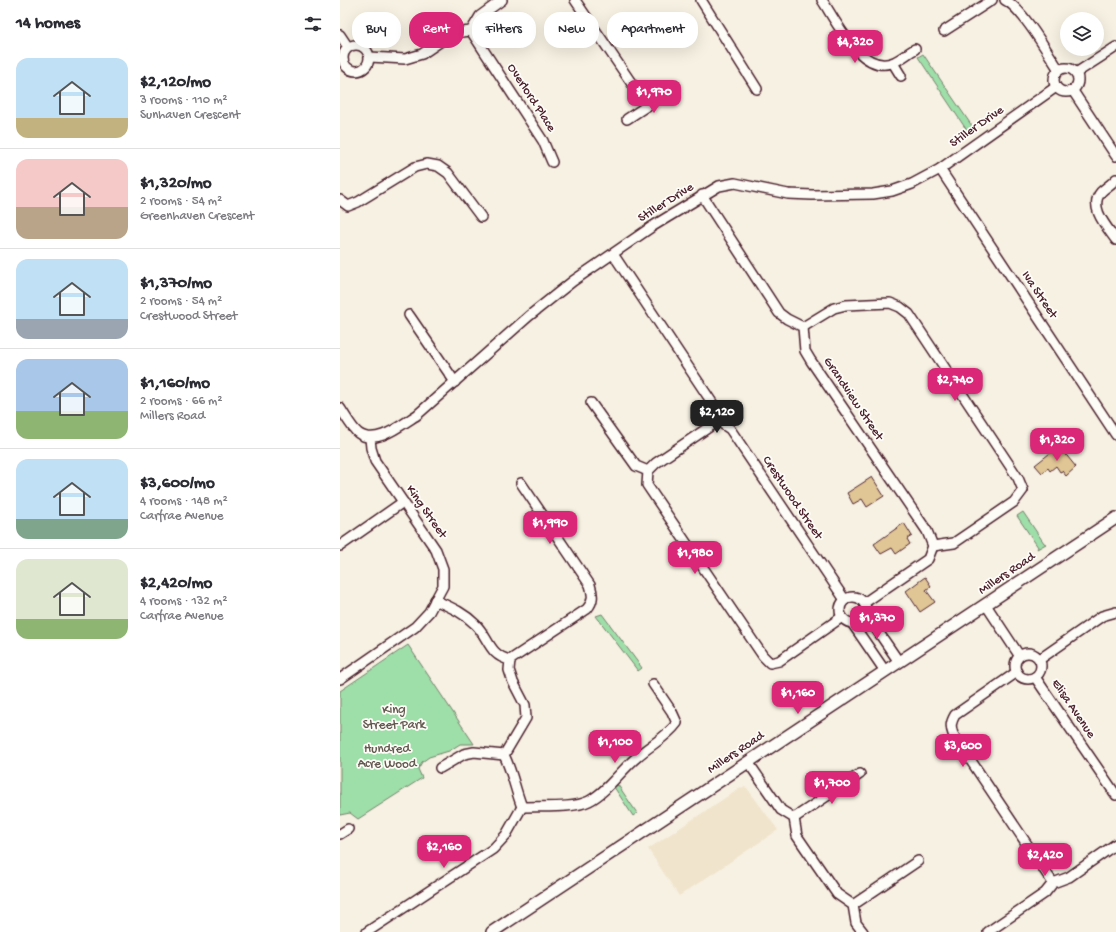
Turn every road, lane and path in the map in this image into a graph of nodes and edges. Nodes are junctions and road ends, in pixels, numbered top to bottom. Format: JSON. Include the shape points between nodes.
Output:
{"nodes":[{"id":1,"x":502,"y":0,"type":"edge"},
{"id":2,"x":575,"y":0,"type":"edge"},
{"id":3,"x":701,"y":0,"type":"edge"},
{"id":4,"x":822,"y":0,"type":"edge"},
{"id":5,"x":992,"y":0,"type":"edge"},
{"id":6,"x":1005,"y":0,"type":"edge"},
{"id":7,"x":471,"y":31,"type":"junction"},
{"id":8,"x":944,"y":31,"type":"dead end"},
{"id":9,"x":340,"y":35,"type":"edge"},
{"id":10,"x":348,"y":47,"type":"junction"},
{"id":11,"x":1116,"y":47,"type":"edge"},
{"id":12,"x":915,"y":49,"type":"dead end"},
{"id":13,"x":370,"y":57,"type":"junction"},
{"id":14,"x":893,"y":63,"type":"junction"},
{"id":15,"x":342,"y":64,"type":"edge"},
{"id":16,"x":1059,"y":70,"type":"junction"},
{"id":17,"x":1076,"y":73,"type":"junction"},
{"id":18,"x":901,"y":76,"type":"dead end"},
{"id":19,"x":1056,"y":87,"type":"junction"},
{"id":20,"x":757,"y":89,"type":"dead end"},
{"id":21,"x":1073,"y":91,"type":"junction"},
{"id":22,"x":668,"y":92,"type":"dead end"},
{"id":23,"x":647,"y":106,"type":"junction"},
{"id":24,"x":627,"y":120,"type":"dead end"},
{"id":25,"x":1116,"y":156,"type":"edge"},
{"id":26,"x":552,"y":162,"type":"dead end"},
{"id":27,"x":940,"y":169,"type":"junction"},
{"id":28,"x":1116,"y":179,"type":"edge"},
{"id":29,"x":702,"y":195,"type":"junction"},
{"id":30,"x":340,"y":200,"type":"edge"},
{"id":31,"x":481,"y":217,"type":"dead end"},
{"id":32,"x":1116,"y":240,"type":"edge"},
{"id":33,"x":613,"y":254,"type":"junction"},
{"id":34,"x":409,"y":315,"type":"dead end"},
{"id":35,"x":803,"y":327,"type":"junction"},
{"id":36,"x":455,"y":382,"type":"junction"},
{"id":37,"x":591,"y":403,"type":"dead end"},
{"id":38,"x":340,"y":408,"type":"edge"},
{"id":39,"x":718,"y":421,"type":"junction"},
{"id":40,"x":1116,"y":435,"type":"edge"},
{"id":41,"x":370,"y":438,"type":"junction"},
{"id":42,"x":648,"y":471,"type":"junction"},
{"id":43,"x":521,"y":483,"type":"dead end"},
{"id":44,"x":403,"y":502,"type":"junction"},
{"id":45,"x":1116,"y":518,"type":"edge"},
{"id":46,"x":340,"y":546,"type":"edge"},
{"id":47,"x":933,"y":546,"type":"junction"},
{"id":48,"x":435,"y":600,"type":"junction"},
{"id":49,"x":845,"y":600,"type":"junction"},
{"id":50,"x":864,"y":603,"type":"junction"},
{"id":51,"x":986,"y":605,"type":"junction"},
{"id":52,"x":1116,"y":613,"type":"edge"},
{"id":53,"x":866,"y":614,"type":"junction"},
{"id":54,"x":842,"y":617,"type":"junction"},
{"id":55,"x":852,"y":623,"type":"junction"},
{"id":56,"x":1020,"y":655,"type":"junction"},
{"id":57,"x":1040,"y":659,"type":"junction"},
{"id":58,"x":510,"y":660,"type":"junction"},
{"id":59,"x":898,"y":662,"type":"junction"},
{"id":60,"x":884,"y":671,"type":"junction"},
{"id":61,"x":1017,"y":672,"type":"junction"},
{"id":62,"x":1035,"y":677,"type":"junction"},
{"id":63,"x":340,"y":679,"type":"edge"},
{"id":64,"x":653,"y":684,"type":"dead end"},
{"id":65,"x":504,"y":754,"type":"junction"},
{"id":66,"x":748,"y":762,"type":"junction"},
{"id":67,"x":440,"y":768,"type":"dead end"},
{"id":68,"x":860,"y":774,"type":"dead end"},
{"id":69,"x":1116,"y":795,"type":"edge"},
{"id":70,"x":522,"y":807,"type":"junction"},
{"id":71,"x":794,"y":818,"type":"junction"},
{"id":72,"x":1116,"y":844,"type":"edge"},
{"id":73,"x":918,"y":861,"type":"dead end"},
{"id":74,"x":1053,"y":883,"type":"junction"},
{"id":75,"x":853,"y":905,"type":"junction"},
{"id":76,"x":367,"y":932,"type":"edge"},
{"id":77,"x":492,"y":932,"type":"edge"},
{"id":78,"x":863,"y":932,"type":"edge"},
{"id":79,"x":988,"y":932,"type":"edge"}],
"edges":[{"from":1,"to":7,"type":"street","via":[[480,16]]},
{"from":2,"to":23,"type":"street"},
{"from":3,"to":20,"type":"street"},
{"from":4,"to":14,"type":"street","via":[[856,51],[867,59],[881,64]]},
{"from":5,"to":8,"type":"street"},
{"from":6,"to":16,"type":"street","via":[[1021,14]]},
{"from":7,"to":13,"type":"street","via":[[453,33],[422,54],[405,59]]},
{"from":7,"to":26,"type":"street","name":"Overlord Place","via":[[543,141]]},
{"from":9,"to":10,"type":"street"},
{"from":10,"to":13,"type":"street","via":[[360,45],[367,50]]},
{"from":10,"to":15,"type":"street","via":[[343,54]]},
{"from":11,"to":17,"type":"street"},
{"from":12,"to":14,"type":"street"},
{"from":13,"to":15,"type":"street","via":[[367,66],[360,71],[350,70]]},
{"from":14,"to":18,"type":"street"},
{"from":16,"to":17,"type":"street","via":[[1068,68]]},
{"from":16,"to":19,"type":"street","via":[[1054,78]]},
{"from":17,"to":21,"type":"street","via":[[1078,83]]},
{"from":19,"to":21,"type":"street","via":[[1064,92]]},
{"from":19,"to":27,"type":"street","name":"Stiller Drive"},
{"from":21,"to":25,"type":"street"},
{"from":22,"to":23,"type":"street"},
{"from":23,"to":24,"type":"street"},
{"from":27,"to":29,"type":"street","name":"Stiller Drive","via":[[912,184],[873,194],[788,194],[730,183]]},
{"from":27,"to":40,"type":"street","name":"Iva Street"},
{"from":28,"to":32,"type":"street","via":[[1101,192],[1096,201],[1099,214]]},
{"from":29,"to":33,"type":"street","name":"Stiller Drive"},
{"from":29,"to":35,"type":"street","via":[[779,313]]},
{"from":30,"to":31,"type":"street","via":[[348,206],[358,202],[415,167],[426,164],[438,166],[448,173]]},
{"from":33,"to":36,"type":"street","name":"Stiller Drive","via":[[545,303]]},
{"from":33,"to":39,"type":"street","name":"Crestwood Street","via":[[716,410]]},
{"from":34,"to":36,"type":"street"},
{"from":35,"to":47,"type":"street","name":"Grandview Street","via":[[808,356],[927,531]]},
{"from":35,"to":47,"type":"street","via":[[834,308],[846,305],[890,303],[900,306],[909,314],[1018,478],[1023,490],[1014,502],[954,543]]},
{"from":36,"to":41,"type":"street","name":"Stiller Drive","via":[[417,415],[384,434]]},
{"from":37,"to":42,"type":"street","via":[[636,466]]},
{"from":38,"to":41,"type":"street","via":[[357,432]]},
{"from":39,"to":42,"type":"street"},
{"from":39,"to":49,"type":"street","name":"Crestwood Street","via":[[730,429]]},
{"from":41,"to":44,"type":"street","name":"King Street","via":[[374,461]]},
{"from":42,"to":54,"type":"street","via":[[647,485],[770,663],[779,660]]},
{"from":43,"to":58,"type":"street","via":[[590,585],[593,595],[587,609]]},
{"from":44,"to":46,"type":"street"},
{"from":44,"to":48,"type":"street","name":"King Street","via":[[436,550],[442,569],[443,586]]},
{"from":45,"to":51,"type":"street","name":"Millers Road"},
{"from":47,"to":50,"type":"street","via":[[928,560]]},
{"from":48,"to":58,"type":"street","via":[[466,615],[477,625],[501,658]]},
{"from":48,"to":63,"type":"street","name":"King Street","via":[[429,612],[415,627]]},
{"from":49,"to":50,"type":"street","via":[[848,597],[857,597]]},
{"from":49,"to":54,"type":"street","via":[[840,606]]},
{"from":50,"to":53,"type":"street"},
{"from":51,"to":56,"type":"street"},
{"from":51,"to":59,"type":"street","name":"Millers Road"},
{"from":52,"to":57,"type":"street","via":[[1102,616]]},
{"from":53,"to":55,"type":"street","via":[[860,621]]},
{"from":53,"to":59,"type":"street"},
{"from":54,"to":55,"type":"street"},
{"from":55,"to":60,"type":"street"},
{"from":56,"to":57,"type":"street","via":[[1033,653]]},
{"from":56,"to":61,"type":"street","via":[[1015,663]]},
{"from":57,"to":62,"type":"street","via":[[1041,671]]},
{"from":58,"to":65,"type":"street","via":[[509,670],[525,705],[526,718]]},
{"from":59,"to":60,"type":"street","name":"Millers Road"},
{"from":60,"to":66,"type":"street","name":"Millers Road"},
{"from":61,"to":62,"type":"street","via":[[1023,678]]},
{"from":61,"to":74,"type":"street","via":[[955,715],[950,728]]},
{"from":62,"to":69,"type":"street","name":"Elisa Avenue"},
{"from":64,"to":70,"type":"street","via":[[677,724],[670,732],[637,757],[589,801],[578,804]]},
{"from":65,"to":67,"type":"street","via":[[464,754]]},
{"from":65,"to":70,"type":"street"},
{"from":66,"to":71,"type":"street","via":[[781,810]]},
{"from":66,"to":77,"type":"street","name":"Millers Road"},
{"from":68,"to":71,"type":"street"},
{"from":70,"to":76,"type":"street","via":[[506,835],[494,849]]},
{"from":71,"to":75,"type":"street","via":[[797,836],[837,894]]},
{"from":72,"to":74,"type":"street","via":[[1069,877]]},
{"from":73,"to":75,"type":"street"},
{"from":74,"to":79,"type":"street","via":[[1045,893]]},
{"from":75,"to":78,"type":"street","via":[[856,923]]}]}
